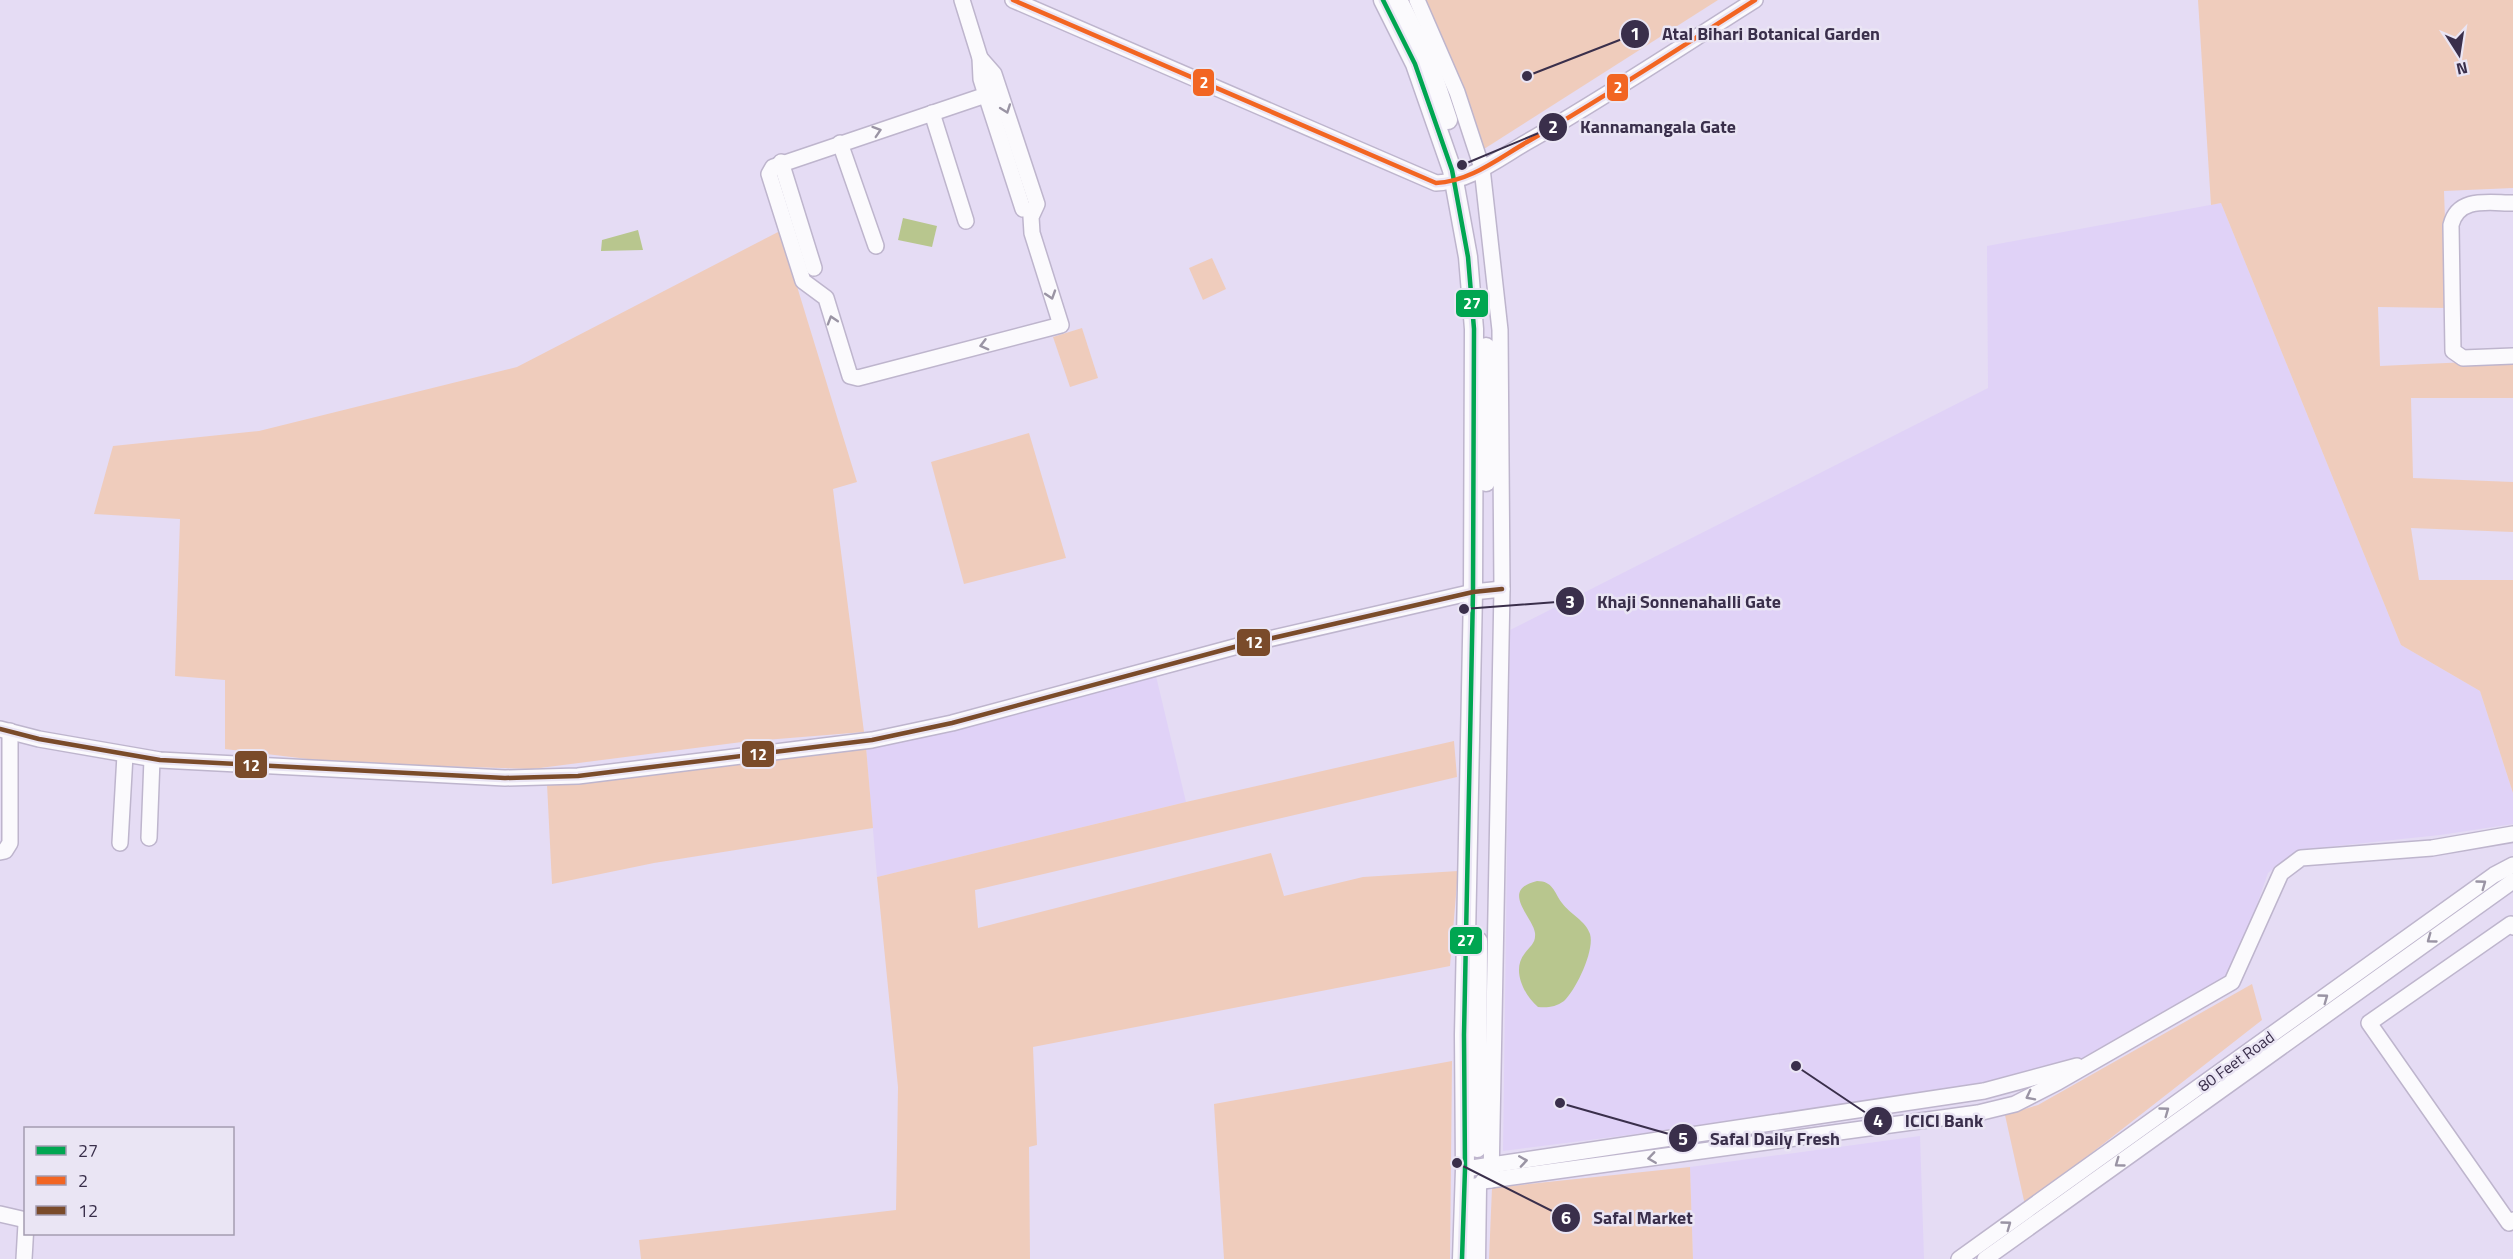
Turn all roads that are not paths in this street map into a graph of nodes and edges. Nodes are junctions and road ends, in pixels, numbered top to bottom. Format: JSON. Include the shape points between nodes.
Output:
{"nodes":[{"id":1,"x":962,"y":0,"type":"edge"},
{"id":2,"x":1013,"y":0,"type":"edge"},
{"id":3,"x":1383,"y":0,"type":"edge"},
{"id":4,"x":1398,"y":0,"type":"edge"},
{"id":5,"x":1417,"y":0,"type":"edge"},
{"id":6,"x":1755,"y":0,"type":"edge"},
{"id":7,"x":980,"y":58,"type":"junction"},
{"id":8,"x":986,"y":95,"type":"junction"},
{"id":9,"x":932,"y":113,"type":"junction"},
{"id":10,"x":840,"y":143,"type":"junction"},
{"id":11,"x":781,"y":162,"type":"junction"},
{"id":12,"x":1482,"y":168,"type":"junction"},
{"id":13,"x":1460,"y":179,"type":"junction"},
{"id":14,"x":2513,"y":203,"type":"edge"},
{"id":15,"x":1023,"y":209,"type":"dead end"},
{"id":16,"x":966,"y":221,"type":"dead end"},
{"id":17,"x":876,"y":246,"type":"dead end"},
{"id":18,"x":814,"y":268,"type":"dead end"},
{"id":19,"x":2513,"y":356,"type":"edge"},
{"id":20,"x":1486,"y":591,"type":"junction"},
{"id":21,"x":5,"y":730,"type":"edge"},
{"id":22,"x":125,"y":755,"type":"junction"},
{"id":23,"x":152,"y":759,"type":"junction"},
{"id":24,"x":2513,"y":834,"type":"edge"},
{"id":25,"x":149,"y":838,"type":"dead end"},
{"id":26,"x":120,"y":843,"type":"dead end"},
{"id":27,"x":0,"y":852,"type":"edge"},
{"id":28,"x":2513,"y":865,"type":"edge"},
{"id":29,"x":2513,"y":881,"type":"edge"},
{"id":30,"x":2513,"y":927,"type":"edge"},
{"id":31,"x":2081,"y":1068,"type":"junction"},
{"id":32,"x":1571,"y":1162,"type":"junction"},
{"id":33,"x":1478,"y":1175,"type":"junction"},
{"id":34,"x":0,"y":1214,"type":"edge"},
{"id":35,"x":2513,"y":1220,"type":"edge"},
{"id":36,"x":24,"y":1221,"type":"edge"},
{"id":37,"x":25,"y":1235,"type":"edge"},
{"id":38,"x":24,"y":1259,"type":"edge"},
{"id":39,"x":1462,"y":1259,"type":"edge"},
{"id":40,"x":1476,"y":1259,"type":"edge"},
{"id":41,"x":1959,"y":1259,"type":"edge"},
{"id":42,"x":1985,"y":1259,"type":"edge"}],
"edges":[{"from":1,"to":7,"type":"street"},
{"from":2,"to":13,"type":"street","via":[[1406,172],[1436,183]]},
{"from":3,"to":13,"type":"main road","via":[[1414,64]]},
{"from":4,"to":13,"type":"main road","via":[[1427,57]]},
{"from":5,"to":12,"type":"street","via":[[1457,92]]},
{"from":6,"to":12,"type":"street"},
{"from":7,"to":8,"type":"street"},
{"from":7,"to":11,"type":"street","one_way":true,"via":[[994,74],[1038,204],[1031,217],[1032,233],[1061,325],[858,378],[850,376],[826,298],[803,282],[770,174]]},
{"from":8,"to":9,"type":"street"},
{"from":8,"to":15,"type":"street"},
{"from":10,"to":9,"type":"street","one_way":true},
{"from":9,"to":16,"type":"street"},
{"from":10,"to":11,"type":"street"},
{"from":10,"to":17,"type":"street"},
{"from":11,"to":18,"type":"street"},
{"from":12,"to":13,"type":"street"},
{"from":12,"to":20,"type":"street","via":[[1500,330]]},
{"from":13,"to":20,"type":"main road","via":[[1474,329]]},
{"from":14,"to":19,"type":"street","via":[[2462,206],[2454,213],[2451,225],[2453,351],[2463,358]]},
{"from":20,"to":23,"type":"street","via":[[1238,646],[952,723],[872,740],[756,755],[578,776],[505,778]]},
{"from":20,"to":33,"type":"street"},
{"from":20,"to":33,"type":"main road","via":[[1464,1035]]},
{"from":21,"to":22,"type":"street"},
{"from":21,"to":27,"type":"street","via":[[10,843]]},
{"from":22,"to":23,"type":"street"},
{"from":22,"to":26,"type":"street"},
{"from":23,"to":25,"type":"street"},
{"from":24,"to":31,"type":"street","via":[[2432,848],[2301,858],[2281,873],[2232,982]]},
{"from":41,"to":28,"type":"street","name":"80 Feet Road","one_way":true},
{"from":29,"to":42,"type":"street","name":"80 Feet Road","one_way":true},
{"from":30,"to":35,"type":"street","via":[[2511,924],[2369,1023],[2509,1223]]},
{"from":31,"to":32,"type":"street","via":[[2074,1066],[1984,1091]]},
{"from":31,"to":32,"type":"street","one_way":true,"via":[[2015,1104],[1978,1113]]},
{"from":32,"to":33,"type":"street"},
{"from":33,"to":39,"type":"main road"},
{"from":33,"to":40,"type":"main road"},
{"from":34,"to":36,"type":"street"},
{"from":37,"to":38,"type":"street"}]}
